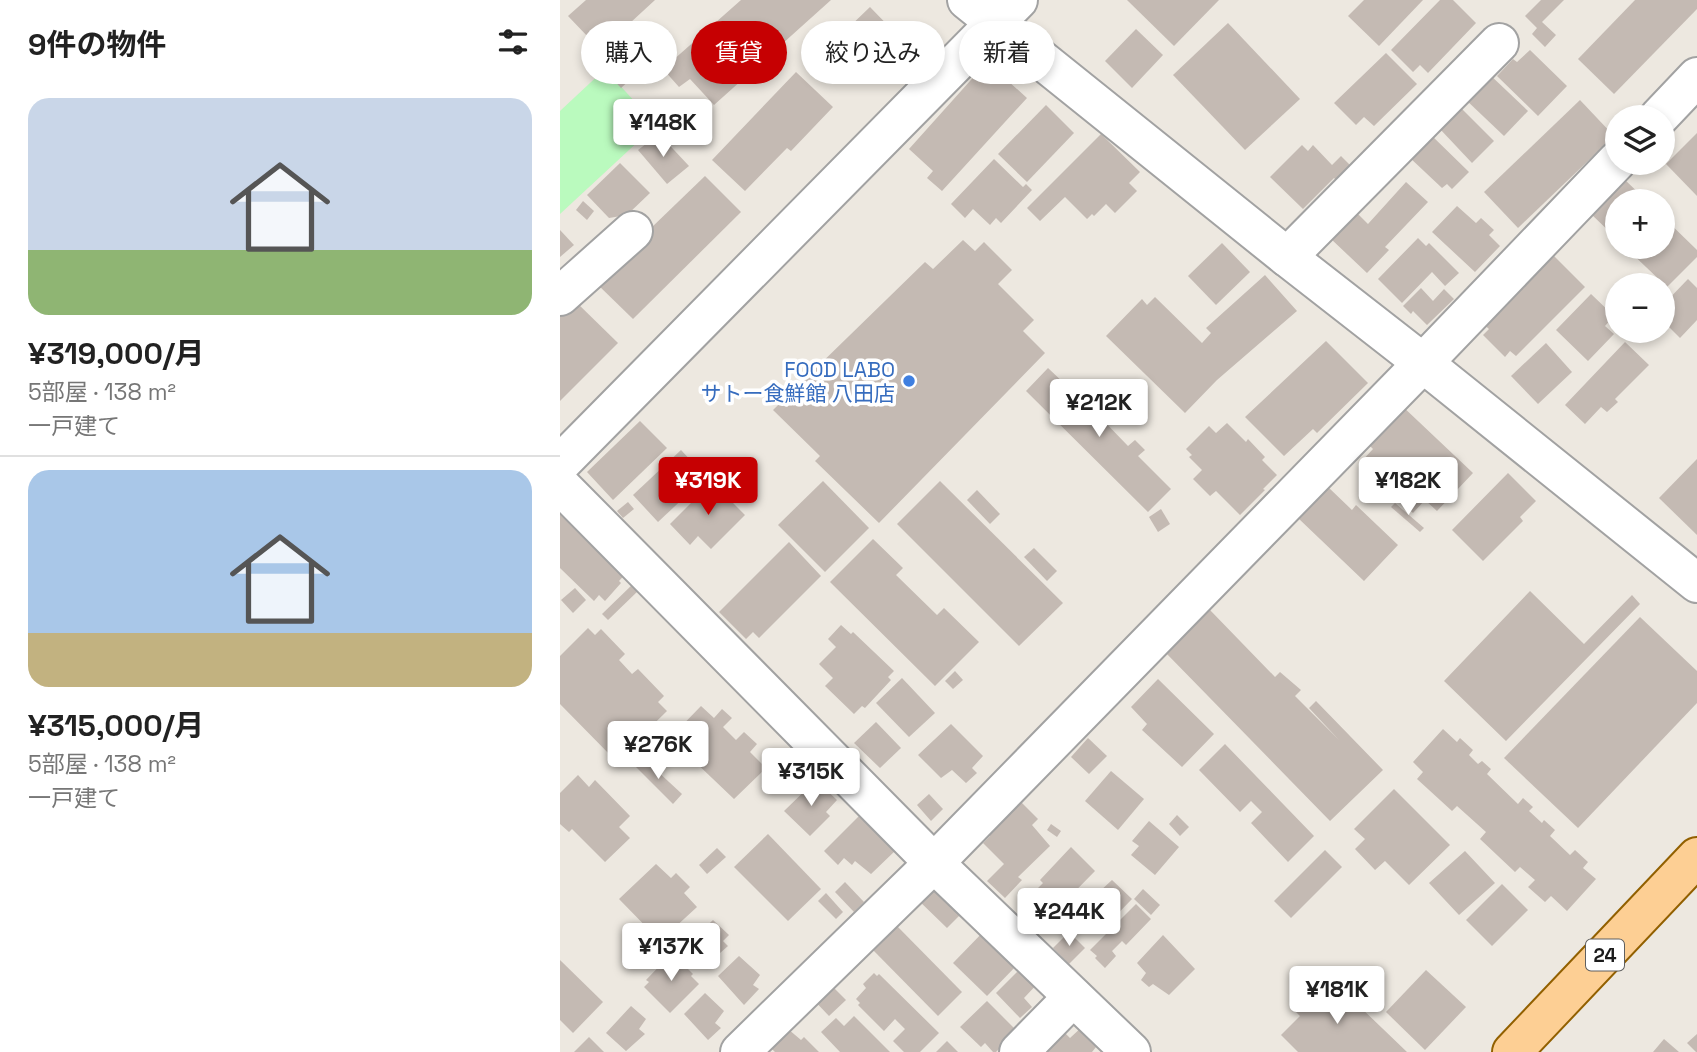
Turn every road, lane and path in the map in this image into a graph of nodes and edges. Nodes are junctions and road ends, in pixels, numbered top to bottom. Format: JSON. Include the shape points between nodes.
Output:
{"nodes":[{"id":1,"x":993,"y":8,"type":"edge"},
{"id":2,"x":1499,"y":43,"type":"dead end"},
{"id":3,"x":1697,"y":77,"type":"edge"},
{"id":4,"x":1670,"y":105,"type":"edge"},
{"id":5,"x":1605,"y":173,"type":"edge"},
{"id":6,"x":633,"y":231,"type":"dead end"},
{"id":7,"x":1287,"y":257,"type":"junction"},
{"id":8,"x":560,"y":296,"type":"edge"},
{"id":9,"x":1423,"y":363,"type":"junction"},
{"id":10,"x":560,"y":464,"type":"edge"},
{"id":11,"x":560,"y":485,"type":"edge"},
{"id":12,"x":1697,"y":583,"type":"edge"},
{"id":13,"x":1697,"y":857,"type":"edge"},
{"id":14,"x":934,"y":863,"type":"junction"},
{"id":15,"x":1073,"y":997,"type":"junction"},
{"id":16,"x":740,"y":1052,"type":"edge"},
{"id":17,"x":1019,"y":1052,"type":"edge"},
{"id":18,"x":1131,"y":1052,"type":"edge"},
{"id":19,"x":1512,"y":1052,"type":"edge"}],
"edges":[{"from":1,"to":7,"type":"street"},
{"from":1,"to":10,"type":"street"},
{"from":2,"to":7,"type":"street"},
{"from":3,"to":4,"type":"street"},
{"from":5,"to":9,"type":"street"},
{"from":6,"to":8,"type":"street"},
{"from":7,"to":9,"type":"street"},
{"from":9,"to":12,"type":"street"},
{"from":9,"to":14,"type":"street"},
{"from":11,"to":14,"type":"street"},
{"from":13,"to":19,"type":"main road","number":"24"},
{"from":14,"to":15,"type":"street"},
{"from":14,"to":16,"type":"street"},
{"from":15,"to":17,"type":"street"},
{"from":15,"to":18,"type":"street"}]}
